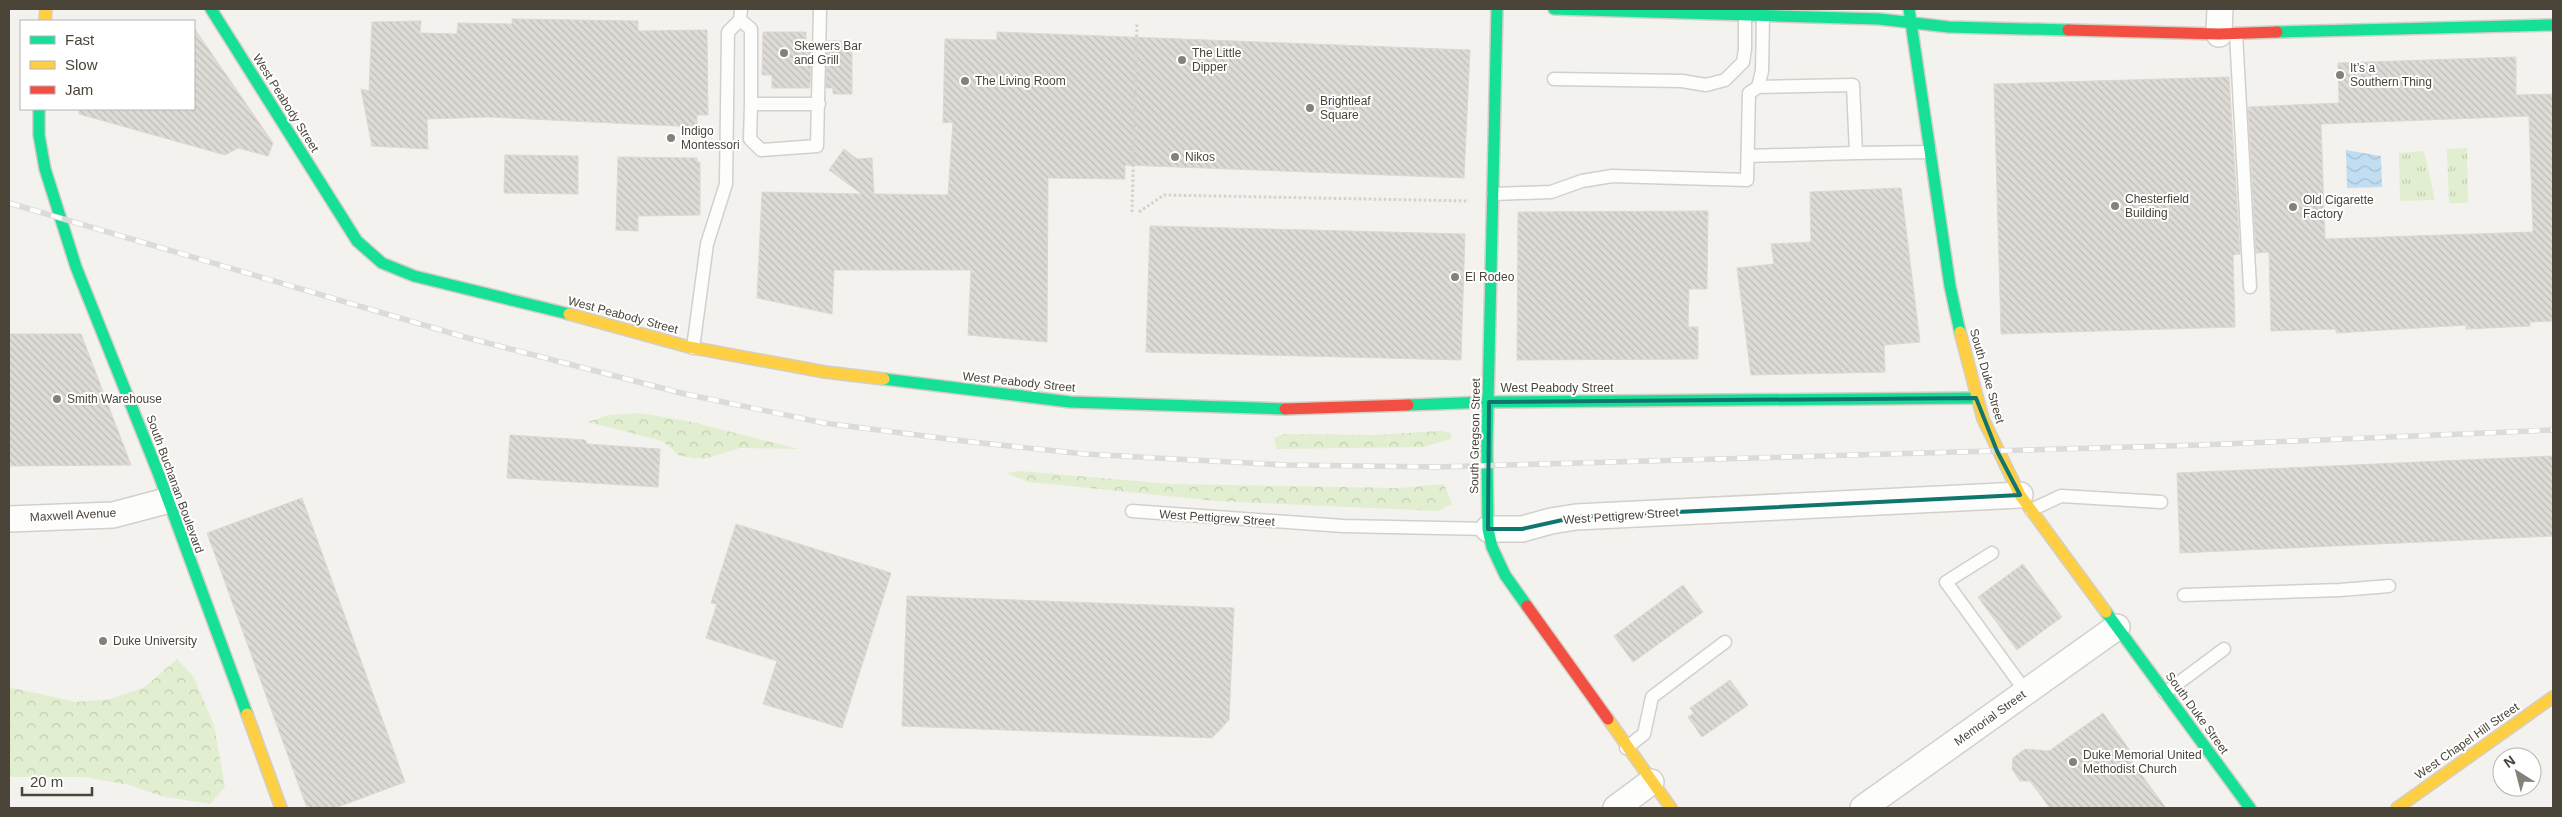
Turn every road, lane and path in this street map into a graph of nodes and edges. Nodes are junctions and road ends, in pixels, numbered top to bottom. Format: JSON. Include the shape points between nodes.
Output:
{"nodes":[{"id":1,"x":211,"y":9,"type":"edge"},
{"id":2,"x":820,"y":9,"type":"edge"},
{"id":3,"x":1496,"y":9,"type":"edge"},
{"id":4,"x":1554,"y":9,"type":"edge"},
{"id":5,"x":1908,"y":9,"type":"edge"},
{"id":6,"x":2220,"y":9,"type":"edge"},
{"id":7,"x":740,"y":14,"type":"edge"},
{"id":8,"x":1745,"y":16,"type":"junction"},
{"id":9,"x":1763,"y":17,"type":"junction"},
{"id":10,"x":1911,"y":22,"type":"junction"},
{"id":11,"x":1138,"y":24,"type":"dead end"},
{"id":12,"x":2553,"y":25,"type":"edge"},
{"id":13,"x":2228,"y":34,"type":"junction"},
{"id":14,"x":1554,"y":79,"type":"dead end"},
{"id":15,"x":1758,"y":87,"type":"junction"},
{"id":16,"x":751,"y":104,"type":"junction"},
{"id":17,"x":818,"y":104,"type":"junction"},
{"id":18,"x":39,"y":110,"type":"edge"},
{"id":19,"x":1930,"y":152,"type":"junction"},
{"id":20,"x":1856,"y":153,"type":"junction"},
{"id":21,"x":1748,"y":156,"type":"junction"},
{"id":22,"x":1493,"y":194,"type":"junction"},
{"id":23,"x":1473,"y":201,"type":"dead end"},
{"id":24,"x":1132,"y":212,"type":"dead end"},
{"id":25,"x":1139,"y":212,"type":"dead end"},
{"id":26,"x":2250,"y":286,"type":"dead end"},
{"id":27,"x":693,"y":348,"type":"junction"},
{"id":28,"x":1976,"y":398,"type":"junction"},
{"id":29,"x":1489,"y":402,"type":"junction"},
{"id":30,"x":166,"y":501,"type":"junction"},
{"id":31,"x":2026,"y":502,"type":"junction"},
{"id":32,"x":2161,"y":502,"type":"dead end"},
{"id":33,"x":1132,"y":511,"type":"dead end"},
{"id":34,"x":9,"y":519,"type":"edge"},
{"id":35,"x":1488,"y":529,"type":"junction"},
{"id":36,"x":1992,"y":553,"type":"dead end"},
{"id":37,"x":2389,"y":586,"type":"dead end"},
{"id":38,"x":2184,"y":595,"type":"dead end"},
{"id":39,"x":2117,"y":627,"type":"junction"},
{"id":40,"x":1725,"y":642,"type":"dead end"},
{"id":41,"x":2224,"y":649,"type":"dead end"},
{"id":42,"x":2026,"y":692,"type":"junction"},
{"id":43,"x":2165,"y":693,"type":"junction"},
{"id":44,"x":2553,"y":697,"type":"edge"},
{"id":45,"x":1626,"y":748,"type":"junction"},
{"id":46,"x":1651,"y":782,"type":"junction"},
{"id":47,"x":281,"y":808,"type":"edge"},
{"id":48,"x":1616,"y":808,"type":"edge"},
{"id":49,"x":1671,"y":808,"type":"edge"},
{"id":50,"x":1863,"y":808,"type":"edge"},
{"id":51,"x":2250,"y":808,"type":"edge"},
{"id":52,"x":2397,"y":808,"type":"edge"}],
"edges":[{"from":1,"to":27,"type":"main road","name":"West Peabody Street","via":[[357,241],[382,263],[414,276]]},
{"from":2,"to":17,"type":"lane"},
{"from":3,"to":22,"type":"main road","name":"South Gregson Street"},
{"from":4,"to":8,"type":"main road"},
{"from":5,"to":10,"type":"main road","name":"South Duke Street"},
{"from":6,"to":13,"type":"street"},
{"from":7,"to":16,"type":"lane","via":[[751,29]]},
{"from":7,"to":27,"type":"lane","via":[[728,32],[726,184],[707,244]]},
{"from":8,"to":9,"type":"main road"},
{"from":8,"to":14,"type":"lane","via":[[1742,62],[1725,80],[1706,85],[1682,81]]},
{"from":9,"to":10,"type":"main road"},
{"from":9,"to":15,"type":"lane","via":[[1762,71]]},
{"from":10,"to":13,"type":"main road","via":[[1950,27]]},
{"from":10,"to":19,"type":"main road","name":"South Duke Street"},
{"from":11,"to":24,"type":"path"},
{"from":12,"to":13,"type":"main road"},
{"from":13,"to":26,"type":"lane"},
{"from":15,"to":20,"type":"lane","via":[[1853,85]]},
{"from":15,"to":21,"type":"lane","via":[[1749,93]]},
{"from":16,"to":17,"type":"lane"},
{"from":16,"to":17,"type":"lane","via":[[750,139],[761,150],[818,146]]},
{"from":18,"to":30,"type":"main road","name":"South Buchanan Boulevard","via":[[41,151],[60,218],[84,288],[159,475]]},
{"from":19,"to":20,"type":"lane"},
{"from":19,"to":28,"type":"main road","name":"South Duke Street","via":[[1950,286]]},
{"from":20,"to":21,"type":"lane"},
{"from":21,"to":22,"type":"lane","via":[[1747,180],[1612,176],[1582,181],[1551,192]]},
{"from":22,"to":29,"type":"main road","name":"South Gregson Street"},
{"from":23,"to":25,"type":"path","via":[[1164,195]]},
{"from":27,"to":29,"type":"main road","name":"West Peabody Street","via":[[825,372],[1070,402],[1260,410]]},
{"from":28,"to":29,"type":"main road","name":"West Peabody Street"},
{"from":28,"to":31,"type":"main road","name":"South Duke Street","via":[[1997,451]]},
{"from":29,"to":35,"type":"main road","name":"South Gregson Street"},
{"from":30,"to":34,"type":"street","name":"Maxwell Avenue","via":[[112,515]]},
{"from":30,"to":47,"type":"main road","name":"South Buchanan Boulevard"},
{"from":31,"to":32,"type":"lane","via":[[2061,496]]},
{"from":31,"to":35,"type":"street","name":"West Pettigrew Street","via":[[1576,517],[1522,529]]},
{"from":31,"to":39,"type":"main road","name":"South Duke Street"},
{"from":33,"to":35,"type":"lane","name":"West Pettigrew Street","via":[[1344,526]]},
{"from":35,"to":45,"type":"main road","name":"South Gregson Street","via":[[1505,575]]},
{"from":36,"to":42,"type":"lane","via":[[1946,582]]},
{"from":37,"to":38,"type":"lane"},
{"from":39,"to":42,"type":"street","name":"Memorial Street"},
{"from":39,"to":43,"type":"main road","name":"South Duke Street"},
{"from":40,"to":45,"type":"lane","via":[[1652,697],[1644,734]]},
{"from":41,"to":43,"type":"lane"},
{"from":42,"to":50,"type":"street","name":"Memorial Street"},
{"from":43,"to":51,"type":"main road","name":"South Duke Street"},
{"from":44,"to":52,"type":"main road","name":"West Chapel Hill Street"},
{"from":45,"to":46,"type":"main road","name":"South Gregson Street"},
{"from":46,"to":48,"type":"street"},
{"from":46,"to":49,"type":"main road","name":"South Gregson Street"}]}
